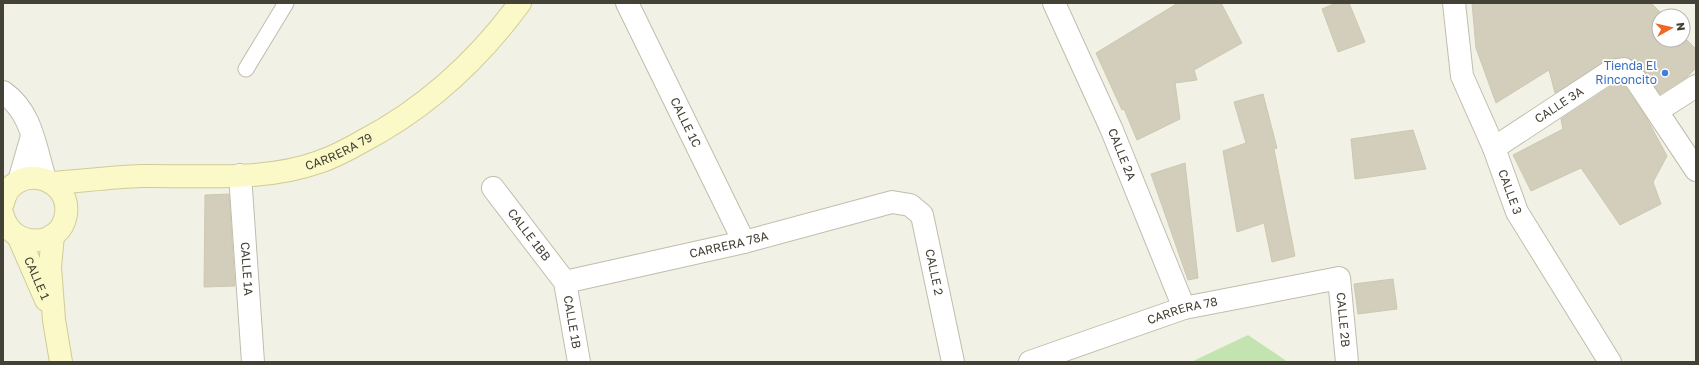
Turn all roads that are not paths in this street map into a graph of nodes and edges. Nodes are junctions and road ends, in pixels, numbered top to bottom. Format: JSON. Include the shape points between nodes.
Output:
{"nodes":[{"id":1,"x":286,"y":3,"type":"edge"},
{"id":2,"x":520,"y":3,"type":"edge"},
{"id":3,"x":627,"y":3,"type":"edge"},
{"id":4,"x":1054,"y":3,"type":"edge"},
{"id":5,"x":1454,"y":3,"type":"edge"},
{"id":6,"x":246,"y":70,"type":"dead end"},
{"id":7,"x":1696,"y":86,"type":"edge"},
{"id":8,"x":3,"y":92,"type":"edge"},
{"id":9,"x":1657,"y":111,"type":"junction"},
{"id":10,"x":32,"y":136,"type":"junction"},
{"id":11,"x":1494,"y":148,"type":"junction"},
{"id":12,"x":1696,"y":170,"type":"edge"},
{"id":13,"x":240,"y":175,"type":"junction"},
{"id":14,"x":106,"y":178,"type":"junction"},
{"id":15,"x":48,"y":181,"type":"junction"},
{"id":16,"x":493,"y":188,"type":"dead end"},
{"id":17,"x":8,"y":192,"type":"edge"},
{"id":18,"x":892,"y":202,"type":"joint"},
{"id":19,"x":66,"y":214,"type":"junction"},
{"id":20,"x":3,"y":218,"type":"edge"},
{"id":21,"x":52,"y":235,"type":"junction"},
{"id":22,"x":19,"y":238,"type":"junction"},
{"id":23,"x":744,"y":242,"type":"junction"},
{"id":24,"x":1339,"y":278,"type":"joint"},
{"id":25,"x":565,"y":282,"type":"junction"},
{"id":26,"x":1184,"y":308,"type":"junction"},
{"id":27,"x":54,"y":320,"type":"junction"},
{"id":28,"x":61,"y":362,"type":"edge"},
{"id":29,"x":253,"y":362,"type":"edge"},
{"id":30,"x":579,"y":362,"type":"edge"},
{"id":31,"x":953,"y":362,"type":"edge"},
{"id":32,"x":1030,"y":362,"type":"edge"},
{"id":33,"x":1347,"y":362,"type":"edge"},
{"id":34,"x":1610,"y":362,"type":"edge"}],
"edges":[{"from":1,"to":6,"type":"lane"},
{"from":2,"to":13,"type":"main road","name":"CARRERA 79","via":[[466,67],[428,100],[386,129],[319,162],[281,171]]},
{"from":3,"to":23,"type":"street","name":"CALLE 1C"},
{"from":4,"to":26,"type":"street","name":"CALLE 2A","via":[[1111,128]]},
{"from":5,"to":11,"type":"street","name":"CALLE 3","via":[[1462,76]]},
{"from":7,"to":9,"type":"street"},
{"from":8,"to":10,"type":"street","via":[[26,115]]},
{"from":9,"to":11,"type":"street","name":"CALLE 3A","via":[[1636,80],[1624,69],[1612,71]]},
{"from":9,"to":12,"type":"street","name":"CALLE 3A"},
{"from":10,"to":15,"type":"street"},
{"from":10,"to":17,"type":"street"},
{"from":11,"to":34,"type":"street","name":"CALLE 3","via":[[1517,212]]},
{"from":13,"to":14,"type":"main road","name":"CARRERA 79"},
{"from":13,"to":29,"type":"street","name":"CALLE 1A"},
{"from":14,"to":15,"type":"main road","name":"CARRERA 79"},
{"from":14,"to":19,"type":"main road","via":[[85,194]]},
{"from":15,"to":17,"type":"main road","name":"CARRERA 79","via":[[27,178]]},
{"from":15,"to":19,"type":"main road","via":[[63,196]]},
{"from":16,"to":25,"type":"street","name":"CALLE 1BB"},
{"from":18,"to":23,"type":"street","name":"CARRERA 78A"},
{"from":18,"to":31,"type":"street","name":"CALLE 2","via":[[910,205],[922,215]]},
{"from":19,"to":21,"type":"main road","via":[[59,230]]},
{"from":20,"to":22,"type":"main road","name":"CALLE 1"},
{"from":21,"to":22,"type":"main road","via":[[36,242]]},
{"from":21,"to":27,"type":"main road","name":"CALLE 1","via":[[50,267]]},
{"from":22,"to":27,"type":"main road","name":"CALLE 1"},
{"from":23,"to":25,"type":"street","name":"CARRERA 78A"},
{"from":24,"to":26,"type":"street","name":"CARRERA 78"},
{"from":24,"to":33,"type":"street","name":"CALLE 2B"},
{"from":25,"to":30,"type":"street","name":"CALLE 1B"},
{"from":26,"to":32,"type":"street","name":"CARRERA 78"},
{"from":27,"to":28,"type":"main road","name":"CALLE 1"}]}
